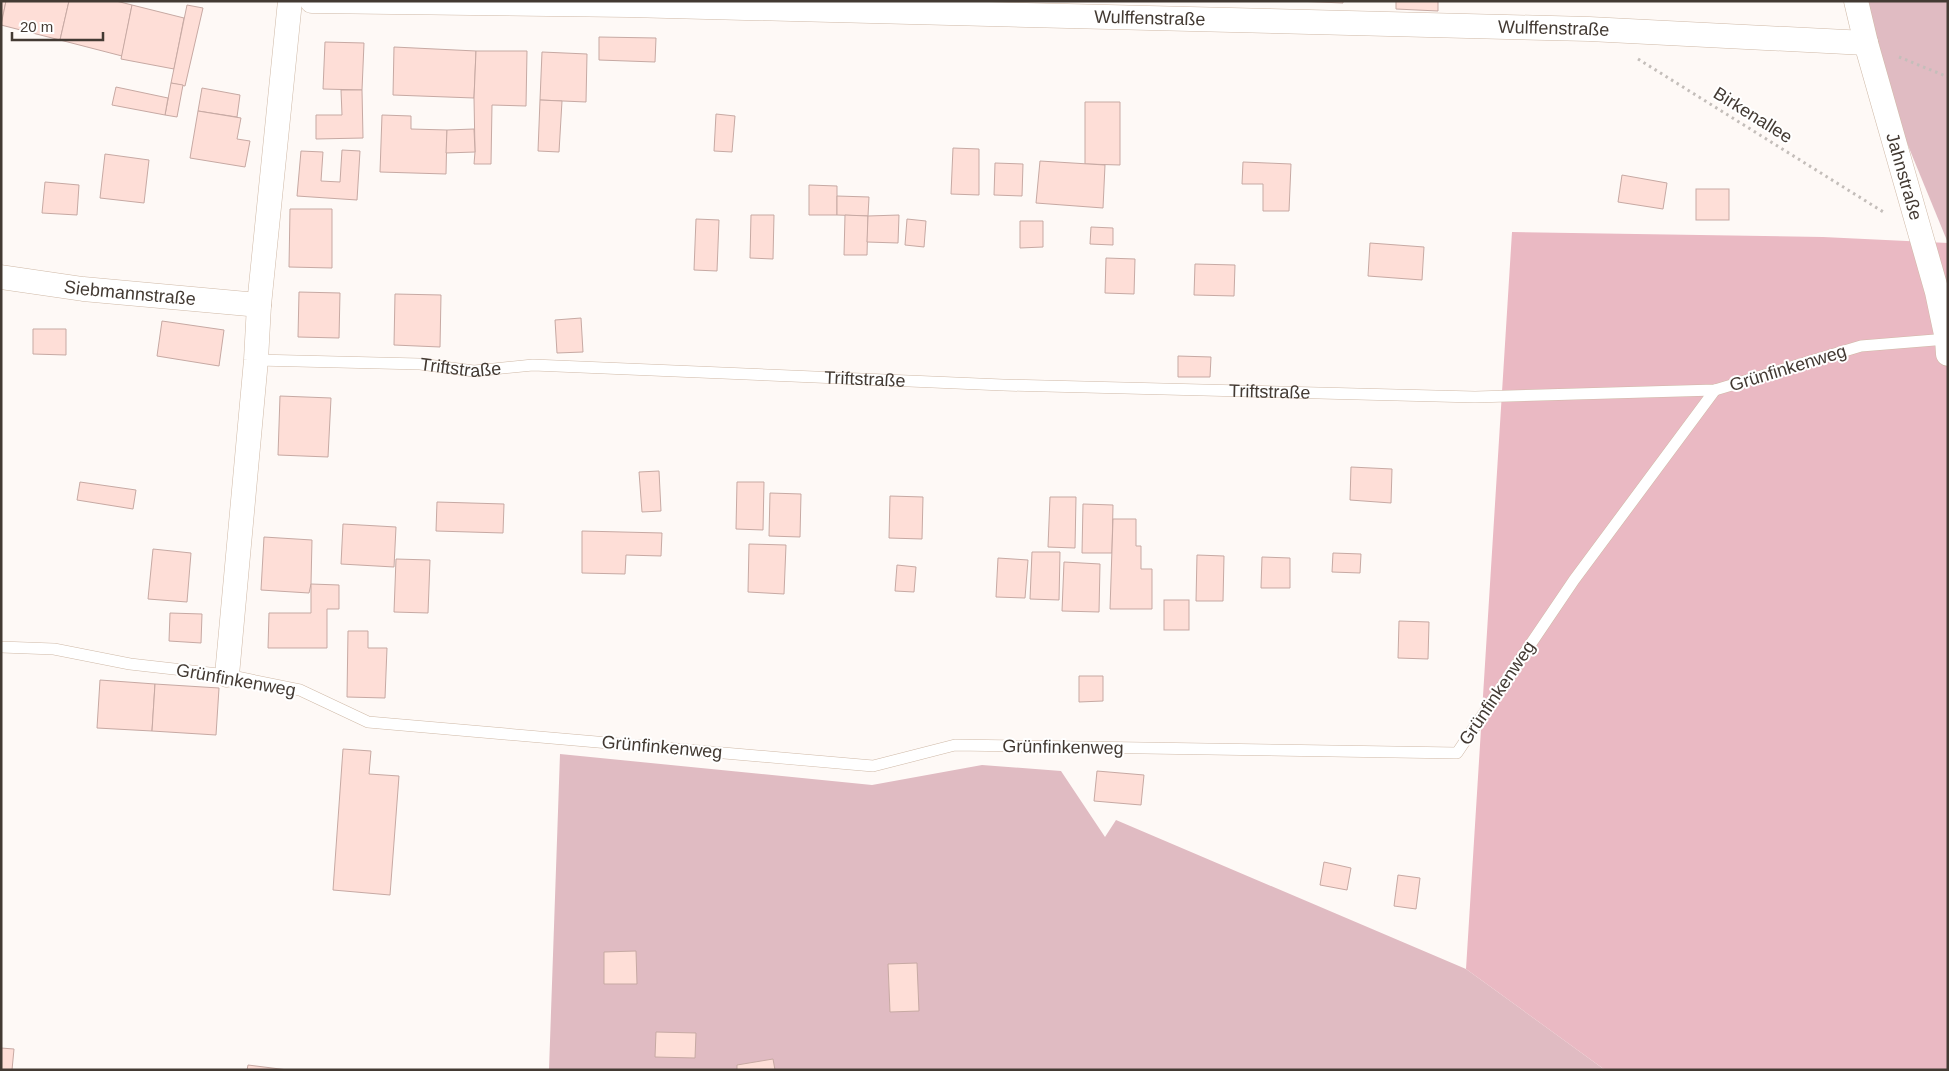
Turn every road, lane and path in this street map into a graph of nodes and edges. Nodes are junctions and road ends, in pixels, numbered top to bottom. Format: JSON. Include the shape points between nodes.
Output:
{"nodes":[{"id":1,"x":290,"y":1,"type":"edge"},
{"id":2,"x":312,"y":1,"type":"edge"},
{"id":3,"x":1856,"y":1,"type":"edge"},
{"id":4,"x":1866,"y":43,"type":"junction"},
{"id":5,"x":1631,"y":55,"type":"dead end"},
{"id":6,"x":1948,"y":77,"type":"edge"},
{"id":7,"x":1920,"y":234,"type":"junction"},
{"id":8,"x":1,"y":277,"type":"edge"},
{"id":9,"x":259,"y":305,"type":"junction"},
{"id":10,"x":1947,"y":346,"type":"edge"},
{"id":11,"x":256,"y":360,"type":"junction"},
{"id":12,"x":1715,"y":390,"type":"junction"},
{"id":13,"x":1,"y":647,"type":"edge"},
{"id":14,"x":227,"y":675,"type":"junction"}],
"edges":[{"from":1,"to":9,"type":"street"},
{"from":2,"to":4,"type":"street","name":"Wulffenstraße","via":[[628,5],[1589,29]]},
{"from":3,"to":4,"type":"street","name":"Jahnstraße"},
{"from":4,"to":6,"type":"path"},
{"from":4,"to":7,"type":"street","name":"Jahnstraße"},
{"from":5,"to":7,"type":"path","name":"Birkenallee"},
{"from":7,"to":10,"type":"street","name":"Jahnstraße","via":[[1937,292]]},
{"from":8,"to":9,"type":"street","name":"Siebmannstraße","via":[[84,289]]},
{"from":9,"to":11,"type":"street"},
{"from":10,"to":12,"type":"lane","name":"Grünfinkenweg","via":[[1861,346]]},
{"from":11,"to":12,"type":"lane","name":"Triftstraße","via":[[420,364],[474,371],[533,365],[1003,384],[1475,397]]},
{"from":11,"to":14,"type":"street"},
{"from":12,"to":14,"type":"lane","name":"Grünfinkenweg","via":[[1574,580],[1457,752],[954,745],[873,766],[368,722],[300,690]]},
{"from":13,"to":14,"type":"lane","name":"Grünfinkenweg","via":[[54,649],[130,664]]}]}
